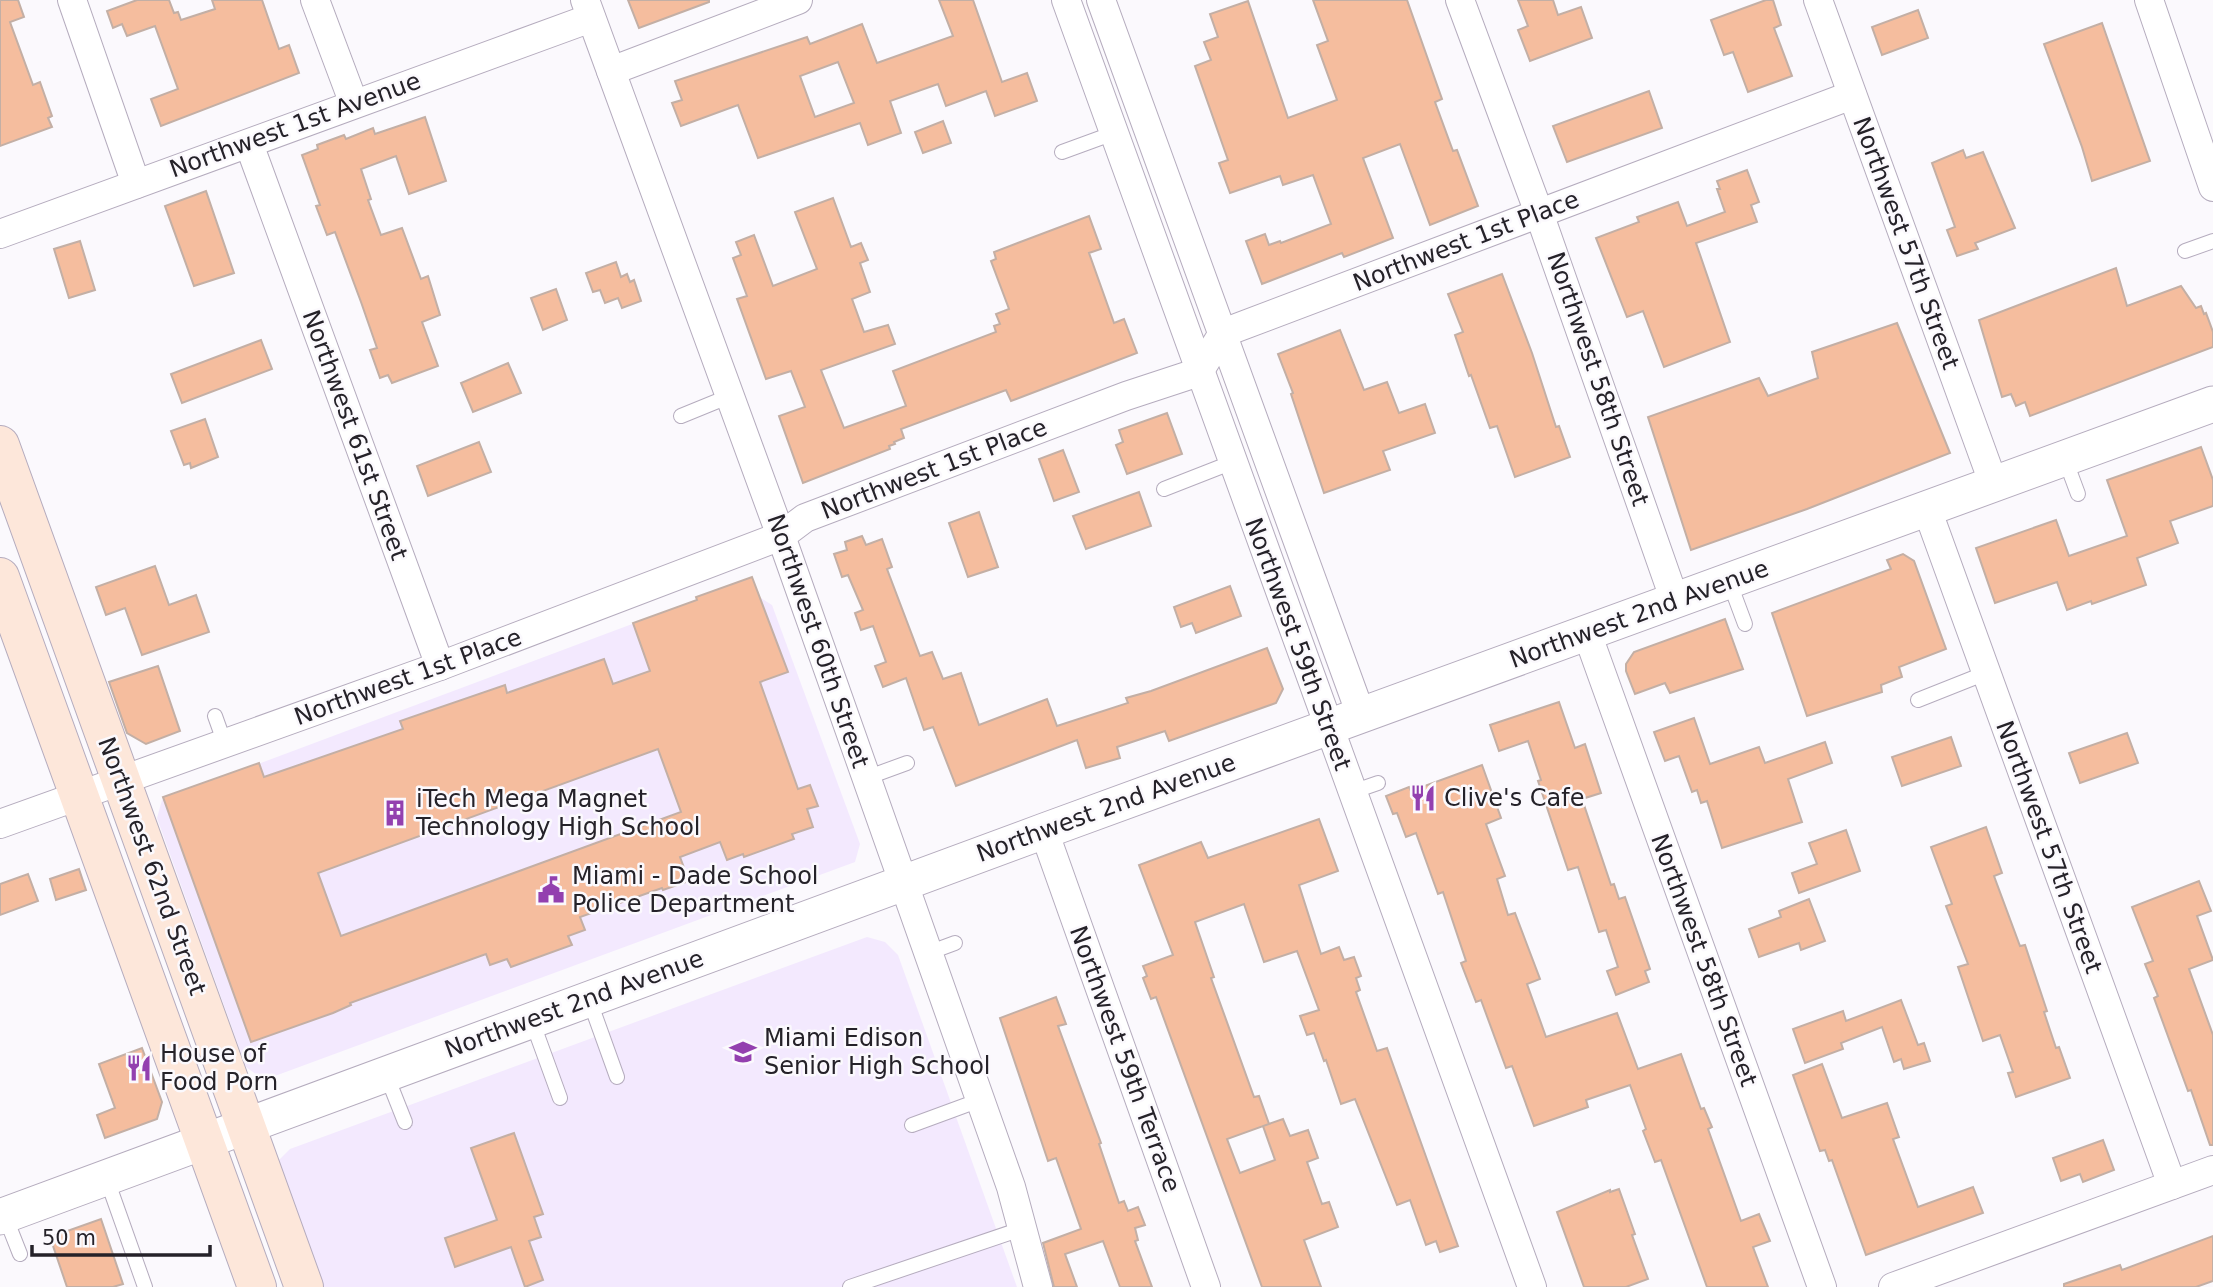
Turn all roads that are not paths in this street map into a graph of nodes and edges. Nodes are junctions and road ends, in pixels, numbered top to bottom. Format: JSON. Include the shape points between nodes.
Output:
{"nodes":[{"id":1,"x":72,"y":0,"type":"edge"},
{"id":2,"x":315,"y":0,"type":"edge"},
{"id":3,"x":799,"y":0,"type":"edge"},
{"id":4,"x":1066,"y":0,"type":"edge"},
{"id":5,"x":1101,"y":0,"type":"edge"},
{"id":6,"x":1460,"y":0,"type":"edge"},
{"id":7,"x":1818,"y":0,"type":"edge"},
{"id":8,"x":2149,"y":0,"type":"edge"},
{"id":9,"x":588,"y":9,"type":"edge"},
{"id":10,"x":611,"y":71,"type":"junction"},
{"id":11,"x":1852,"y":95,"type":"junction"},
{"id":12,"x":354,"y":104,"type":"junction"},
{"id":13,"x":1114,"y":133,"type":"junction"},
{"id":14,"x":249,"y":144,"type":"junction"},
{"id":15,"x":2207,"y":147,"type":"edge"},
{"id":16,"x":1062,"y":152,"type":"dead end"},
{"id":17,"x":136,"y":184,"type":"junction"},
{"id":18,"x":2213,"y":187,"type":"edge"},
{"id":19,"x":1539,"y":213,"type":"junction"},
{"id":20,"x":0,"y":234,"type":"edge"},
{"id":21,"x":2213,"y":241,"type":"edge"},
{"id":22,"x":2185,"y":251,"type":"dead end"},
{"id":23,"x":1223,"y":333,"type":"junction"},
{"id":24,"x":1199,"y":372,"type":"junction"},
{"id":25,"x":730,"y":396,"type":"junction"},
{"id":26,"x":2213,"y":404,"type":"edge"},
{"id":27,"x":681,"y":415,"type":"dead end"},
{"id":28,"x":0,"y":445,"type":"edge"},
{"id":29,"x":2065,"y":459,"type":"junction"},
{"id":30,"x":1233,"y":463,"type":"junction"},
{"id":31,"x":1994,"y":485,"type":"junction"},
{"id":32,"x":1164,"y":489,"type":"dead end"},
{"id":33,"x":2078,"y":494,"type":"dead end"},
{"id":34,"x":1927,"y":509,"type":"junction"},
{"id":35,"x":781,"y":536,"type":"junction"},
{"id":36,"x":0,"y":577,"type":"edge"},
{"id":37,"x":1729,"y":581,"type":"junction"},
{"id":38,"x":1675,"y":601,"type":"junction"},
{"id":39,"x":1745,"y":624,"type":"dead end"},
{"id":40,"x":1587,"y":633,"type":"junction"},
{"id":41,"x":440,"y":666,"type":"junction"},
{"id":42,"x":1986,"y":673,"type":"junction"},
{"id":43,"x":1918,"y":700,"type":"dead end"},
{"id":44,"x":1361,"y":715,"type":"junction"},
{"id":45,"x":215,"y":716,"type":"dead end"},
{"id":46,"x":1328,"y":727,"type":"junction"},
{"id":47,"x":225,"y":744,"type":"junction"},
{"id":48,"x":907,"y":763,"type":"dead end"},
{"id":49,"x":866,"y":778,"type":"junction"},
{"id":50,"x":122,"y":780,"type":"junction"},
{"id":51,"x":79,"y":795,"type":"junction"},
{"id":52,"x":0,"y":824,"type":"edge"},
{"id":53,"x":1044,"y":831,"type":"junction"},
{"id":54,"x":903,"y":883,"type":"junction"},
{"id":55,"x":955,"y":943,"type":"dead end"},
{"id":56,"x":928,"y":953,"type":"junction"},
{"id":57,"x":589,"y":998,"type":"junction"},
{"id":58,"x":531,"y":1019,"type":"junction"},
{"id":59,"x":386,"y":1073,"type":"junction"},
{"id":60,"x":617,"y":1077,"type":"dead end"},
{"id":61,"x":560,"y":1098,"type":"dead end"},
{"id":62,"x":980,"y":1100,"type":"junction"},
{"id":63,"x":405,"y":1122,"type":"dead end"},
{"id":64,"x":245,"y":1125,"type":"junction"},
{"id":65,"x":912,"y":1125,"type":"dead end"},
{"id":66,"x":204,"y":1140,"type":"junction"},
{"id":67,"x":2213,"y":1170,"type":"edge"},
{"id":68,"x":106,"y":1177,"type":"junction"},
{"id":69,"x":2172,"y":1185,"type":"junction"},
{"id":70,"x":2,"y":1216,"type":"edge"},
{"id":71,"x":1021,"y":1229,"type":"junction"},
{"id":72,"x":20,"y":1254,"type":"dead end"},
{"id":73,"x":145,"y":1287,"type":"edge"},
{"id":74,"x":257,"y":1287,"type":"edge"},
{"id":75,"x":304,"y":1287,"type":"edge"},
{"id":76,"x":850,"y":1287,"type":"edge"},
{"id":77,"x":1038,"y":1287,"type":"edge"},
{"id":78,"x":1206,"y":1287,"type":"edge"},
{"id":79,"x":1532,"y":1287,"type":"edge"},
{"id":80,"x":1822,"y":1287,"type":"edge"},
{"id":81,"x":1893,"y":1287,"type":"edge"}],
"edges":[{"from":1,"to":17,"type":"street"},
{"from":2,"to":12,"type":"street"},
{"from":3,"to":10,"type":"street"},
{"from":4,"to":13,"type":"street","name":"Northwest 59th Street"},
{"from":5,"to":23,"type":"street","name":"Northwest 59th Street"},
{"from":6,"to":19,"type":"street","name":"Northwest 58th Street"},
{"from":7,"to":11,"type":"street","name":"Northwest 57th Street"},
{"from":8,"to":15,"type":"street"},
{"from":9,"to":10,"type":"street","name":"Northwest 60th Street"},
{"from":9,"to":12,"type":"street","name":"Northwest 1st Avenue"},
{"from":10,"to":25,"type":"street","name":"Northwest 60th Street"},
{"from":11,"to":19,"type":"street","name":"Northwest 1st Place"},
{"from":11,"to":31,"type":"street","name":"Northwest 57th Street"},
{"from":12,"to":14,"type":"street","name":"Northwest 1st Avenue"},
{"from":13,"to":16,"type":"lane"},
{"from":13,"to":24,"type":"street","name":"Northwest 59th Street"},
{"from":14,"to":17,"type":"street","name":"Northwest 1st Avenue"},
{"from":14,"to":41,"type":"street","name":"Northwest 61st Street"},
{"from":15,"to":18,"type":"street"},
{"from":17,"to":20,"type":"street","name":"Northwest 1st Avenue"},
{"from":19,"to":23,"type":"street","name":"Northwest 1st Place"},
{"from":19,"to":38,"type":"street","name":"Northwest 58th Street"},
{"from":21,"to":22,"type":"lane"},
{"from":23,"to":24,"type":"street"},
{"from":23,"to":44,"type":"street","name":"Northwest 59th Street"},
{"from":24,"to":30,"type":"street","name":"Northwest 59th Street"},
{"from":24,"to":35,"type":"street","name":"Northwest 1st Place","via":[[805,518]]},
{"from":25,"to":27,"type":"lane"},
{"from":25,"to":35,"type":"street","name":"Northwest 60th Street"},
{"from":26,"to":29,"type":"street","name":"Northwest 2nd Avenue"},
{"from":28,"to":50,"type":"main road","name":"Northwest 62nd Street","via":[[20,484]]},
{"from":29,"to":31,"type":"street","name":"Northwest 2nd Avenue"},
{"from":29,"to":33,"type":"lane"},
{"from":30,"to":32,"type":"lane"},
{"from":30,"to":46,"type":"street","name":"Northwest 59th Street"},
{"from":31,"to":34,"type":"street","name":"Northwest 2nd Avenue"},
{"from":34,"to":37,"type":"street","name":"Northwest 2nd Avenue"},
{"from":34,"to":42,"type":"street","name":"Northwest 57th Street"},
{"from":35,"to":41,"type":"street","name":"Northwest 1st Place"},
{"from":35,"to":49,"type":"street","name":"Northwest 60th Street"},
{"from":36,"to":51,"type":"main road","name":"Northwest 62nd Street"},
{"from":37,"to":38,"type":"street","name":"Northwest 2nd Avenue"},
{"from":37,"to":39,"type":"lane"},
{"from":38,"to":40,"type":"street","name":"Northwest 2nd Avenue"},
{"from":40,"to":44,"type":"street","name":"Northwest 2nd Avenue"},
{"from":40,"to":80,"type":"street","name":"Northwest 58th Street"},
{"from":41,"to":47,"type":"street","name":"Northwest 1st Place"},
{"from":42,"to":43,"type":"lane"},
{"from":42,"to":69,"type":"street","name":"Northwest 57th Street"},
{"from":44,"to":46,"type":"street","name":"Northwest 2nd Avenue"},
{"from":45,"to":47,"type":"lane"},
{"from":46,"to":53,"type":"street","name":"Northwest 2nd Avenue"},
{"from":46,"to":79,"type":"street","name":"Northwest 59th Street","via":[[1365,788]]},
{"from":47,"to":50,"type":"street","name":"Northwest 1st Place"},
{"from":48,"to":49,"type":"lane"},
{"from":49,"to":54,"type":"street","name":"Northwest 60th Street"},
{"from":50,"to":51,"type":"street","name":"Northwest 1st Place"},
{"from":50,"to":64,"type":"main road","name":"Northwest 62nd Street"},
{"from":51,"to":52,"type":"street","name":"Northwest 1st Place"},
{"from":51,"to":66,"type":"main road","name":"Northwest 62nd Street"},
{"from":53,"to":54,"type":"street","name":"Northwest 2nd Avenue"},
{"from":53,"to":78,"type":"street","name":"Northwest 59th Terrace"},
{"from":54,"to":56,"type":"street","name":"Northwest 60th Street"},
{"from":54,"to":57,"type":"street","name":"Northwest 2nd Avenue"},
{"from":55,"to":56,"type":"lane"},
{"from":56,"to":62,"type":"street","name":"Northwest 60th Street"},
{"from":57,"to":58,"type":"street","name":"Northwest 2nd Avenue"},
{"from":57,"to":60,"type":"lane"},
{"from":58,"to":59,"type":"street","name":"Northwest 2nd Avenue"},
{"from":58,"to":61,"type":"lane"},
{"from":59,"to":63,"type":"lane"},
{"from":59,"to":64,"type":"street","name":"Northwest 2nd Avenue"},
{"from":62,"to":65,"type":"lane"},
{"from":62,"to":71,"type":"street","name":"Northwest 60th Street"},
{"from":64,"to":66,"type":"street","name":"Northwest 2nd Avenue"},
{"from":64,"to":75,"type":"main road","name":"Northwest 62nd Street"},
{"from":66,"to":68,"type":"street","name":"Northwest 2nd Avenue"},
{"from":66,"to":74,"type":"main road","name":"Northwest 62nd Street"},
{"from":67,"to":69,"type":"street"},
{"from":68,"to":70,"type":"street","name":"Northwest 2nd Avenue"},
{"from":68,"to":73,"type":"lane"},
{"from":69,"to":81,"type":"street"},
{"from":70,"to":72,"type":"lane"},
{"from":71,"to":76,"type":"lane"},
{"from":71,"to":77,"type":"street","name":"Northwest 60th Street"}]}
